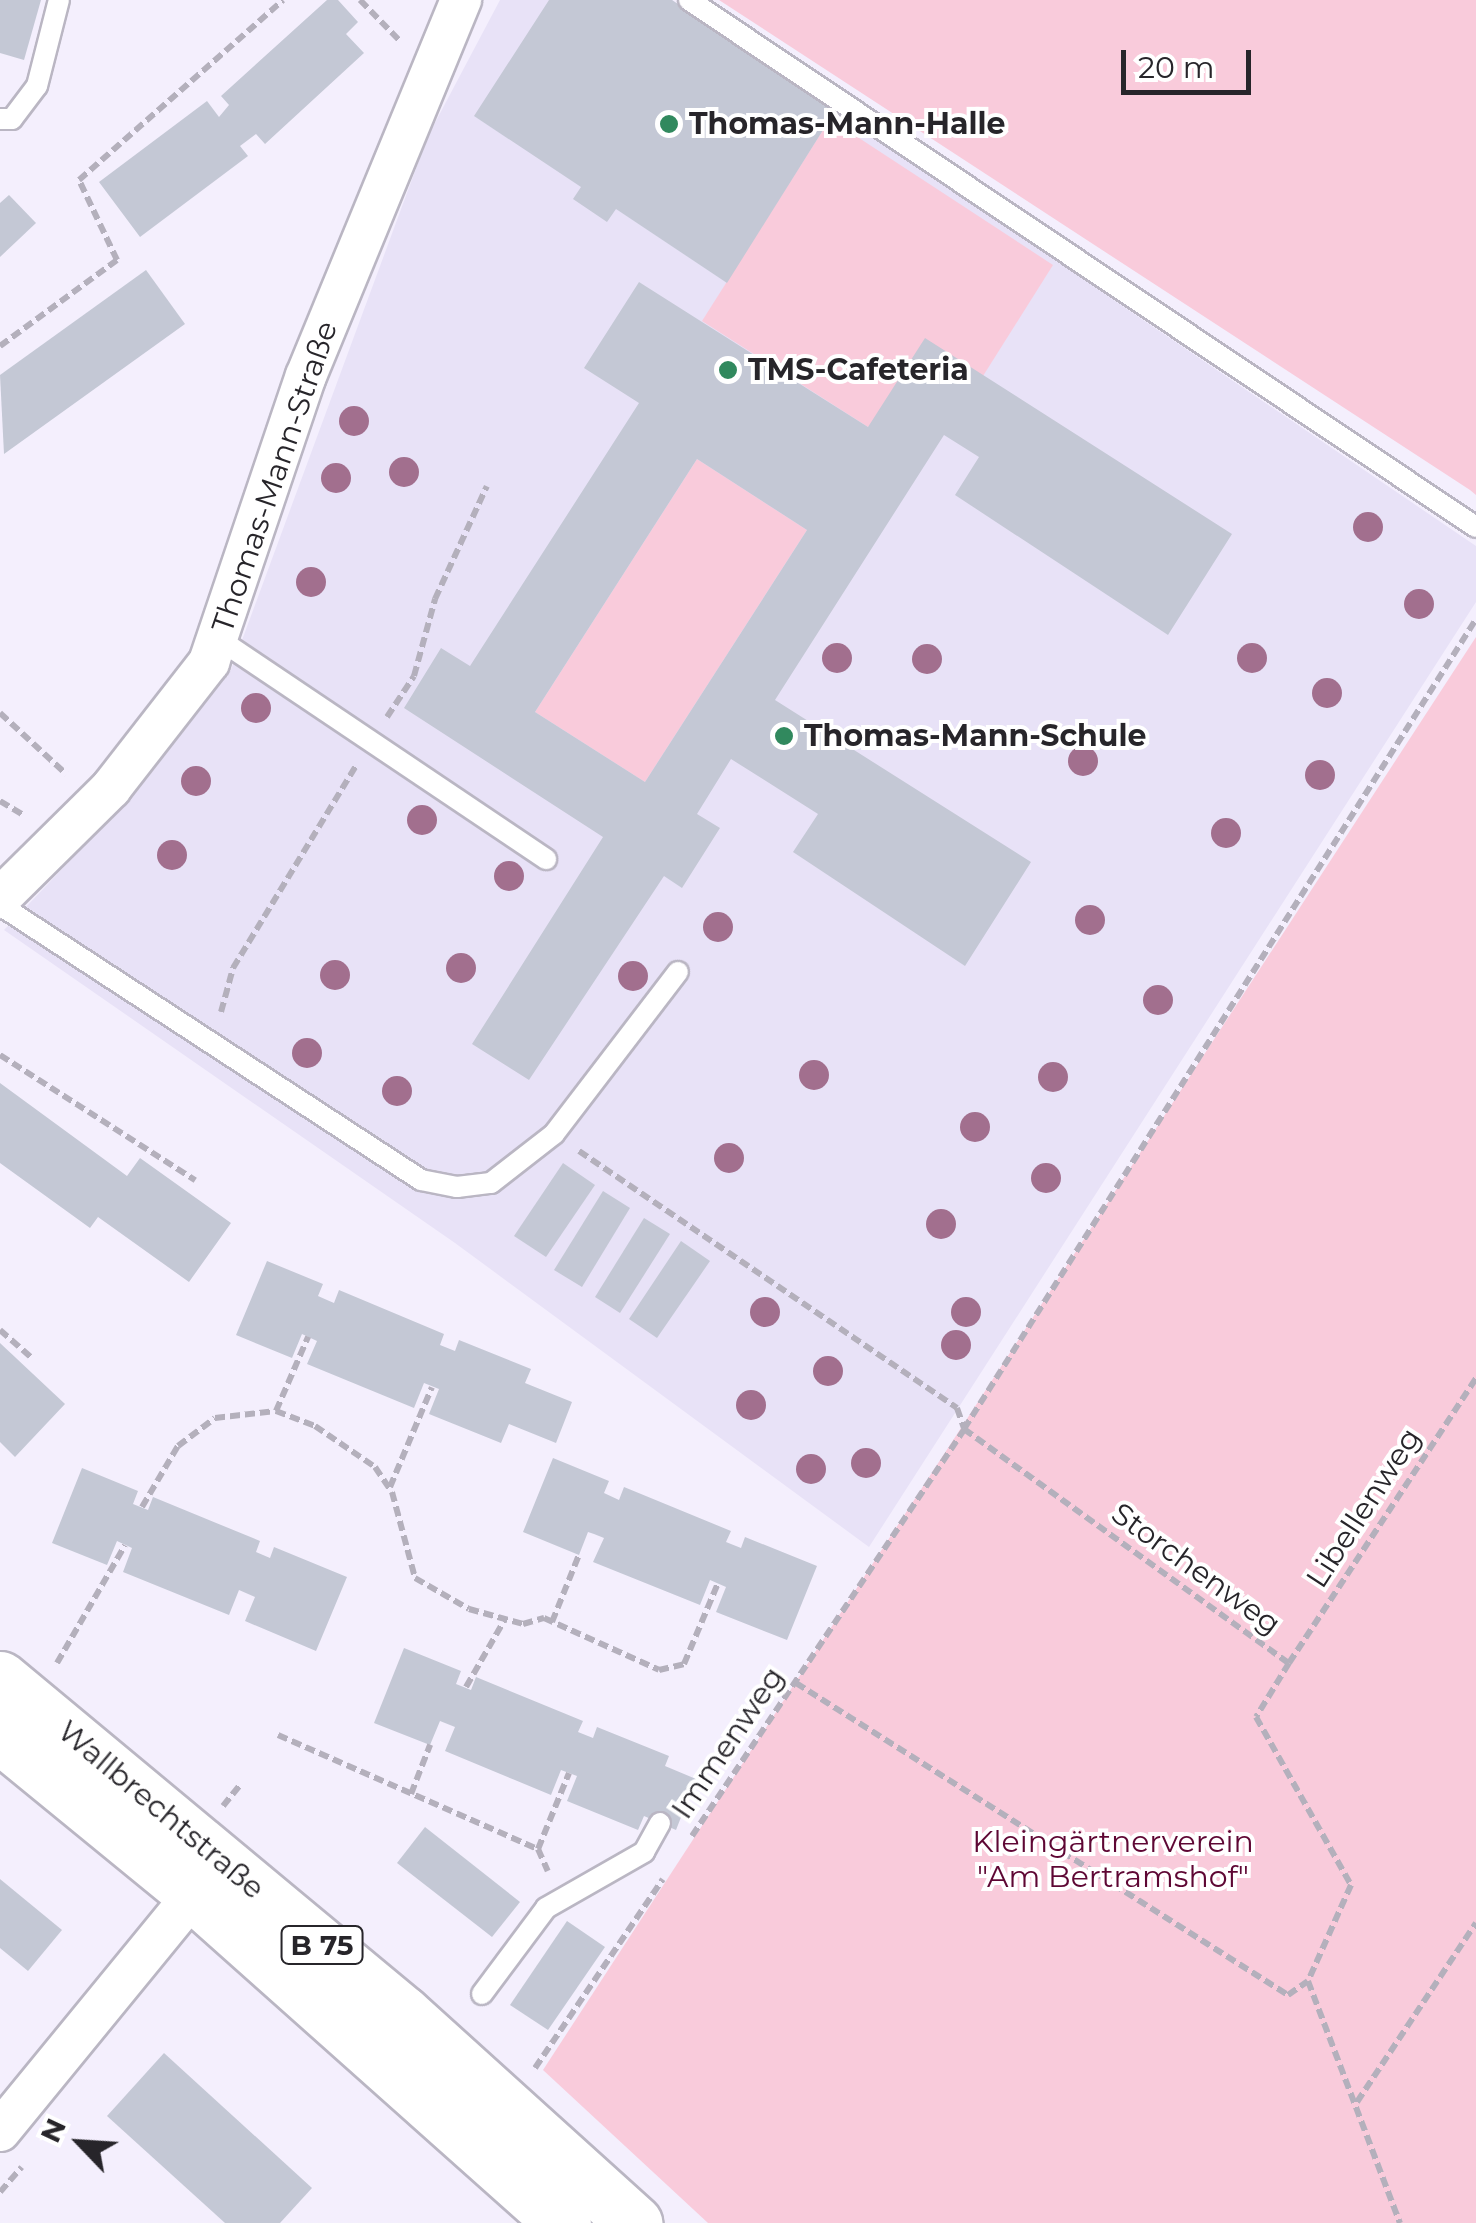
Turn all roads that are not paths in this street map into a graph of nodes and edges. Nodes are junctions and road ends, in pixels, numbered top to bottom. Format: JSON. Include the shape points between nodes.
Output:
{"nodes":[{"id":1,"x":59,"y":0,"type":"edge"},
{"id":2,"x":461,"y":0,"type":"edge"},
{"id":3,"x":689,"y":0,"type":"edge"},
{"id":4,"x":0,"y":119,"type":"edge"},
{"id":5,"x":1476,"y":527,"type":"edge"},
{"id":6,"x":220,"y":640,"type":"junction"},
{"id":7,"x":546,"y":859,"type":"dead end"},
{"id":8,"x":0,"y":902,"type":"edge"},
{"id":9,"x":678,"y":972,"type":"dead end"},
{"id":10,"x":0,"y":1679,"type":"edge"},
{"id":11,"x":0,"y":1735,"type":"edge"},
{"id":12,"x":660,"y":1822,"type":"dead end"},
{"id":13,"x":194,"y":1894,"type":"junction"},
{"id":14,"x":482,"y":1994,"type":"dead end"},
{"id":15,"x":0,"y":2132,"type":"edge"},
{"id":16,"x":564,"y":2223,"type":"edge"},
{"id":17,"x":634,"y":2223,"type":"edge"}],
"edges":[{"from":1,"to":4,"type":"lane","via":[[37,86],[12,119]]},
{"from":2,"to":6,"type":"street","name":"Thomas-Mann-Straße","via":[[306,376]]},
{"from":3,"to":5,"type":"lane"},
{"from":6,"to":7,"type":"lane"},
{"from":6,"to":8,"type":"street","name":"Thomas-Mann-Straße","via":[[96,802]]},
{"from":8,"to":9,"type":"lane","via":[[421,1180],[456,1187],[492,1183],[554,1134]]},
{"from":10,"to":17,"type":"main road","name":"Wallbrechtstraße","number":"B 75","via":[[388,2002]]},
{"from":11,"to":13,"type":"main road","name":"Wallbrechtstraße","number":"B 75"},
{"from":12,"to":14,"type":"lane","via":[[644,1852],[546,1908]]},
{"from":13,"to":15,"type":"street"},
{"from":13,"to":16,"type":"main road","name":"Wallbrechtstraße","number":"B 75"}]}
